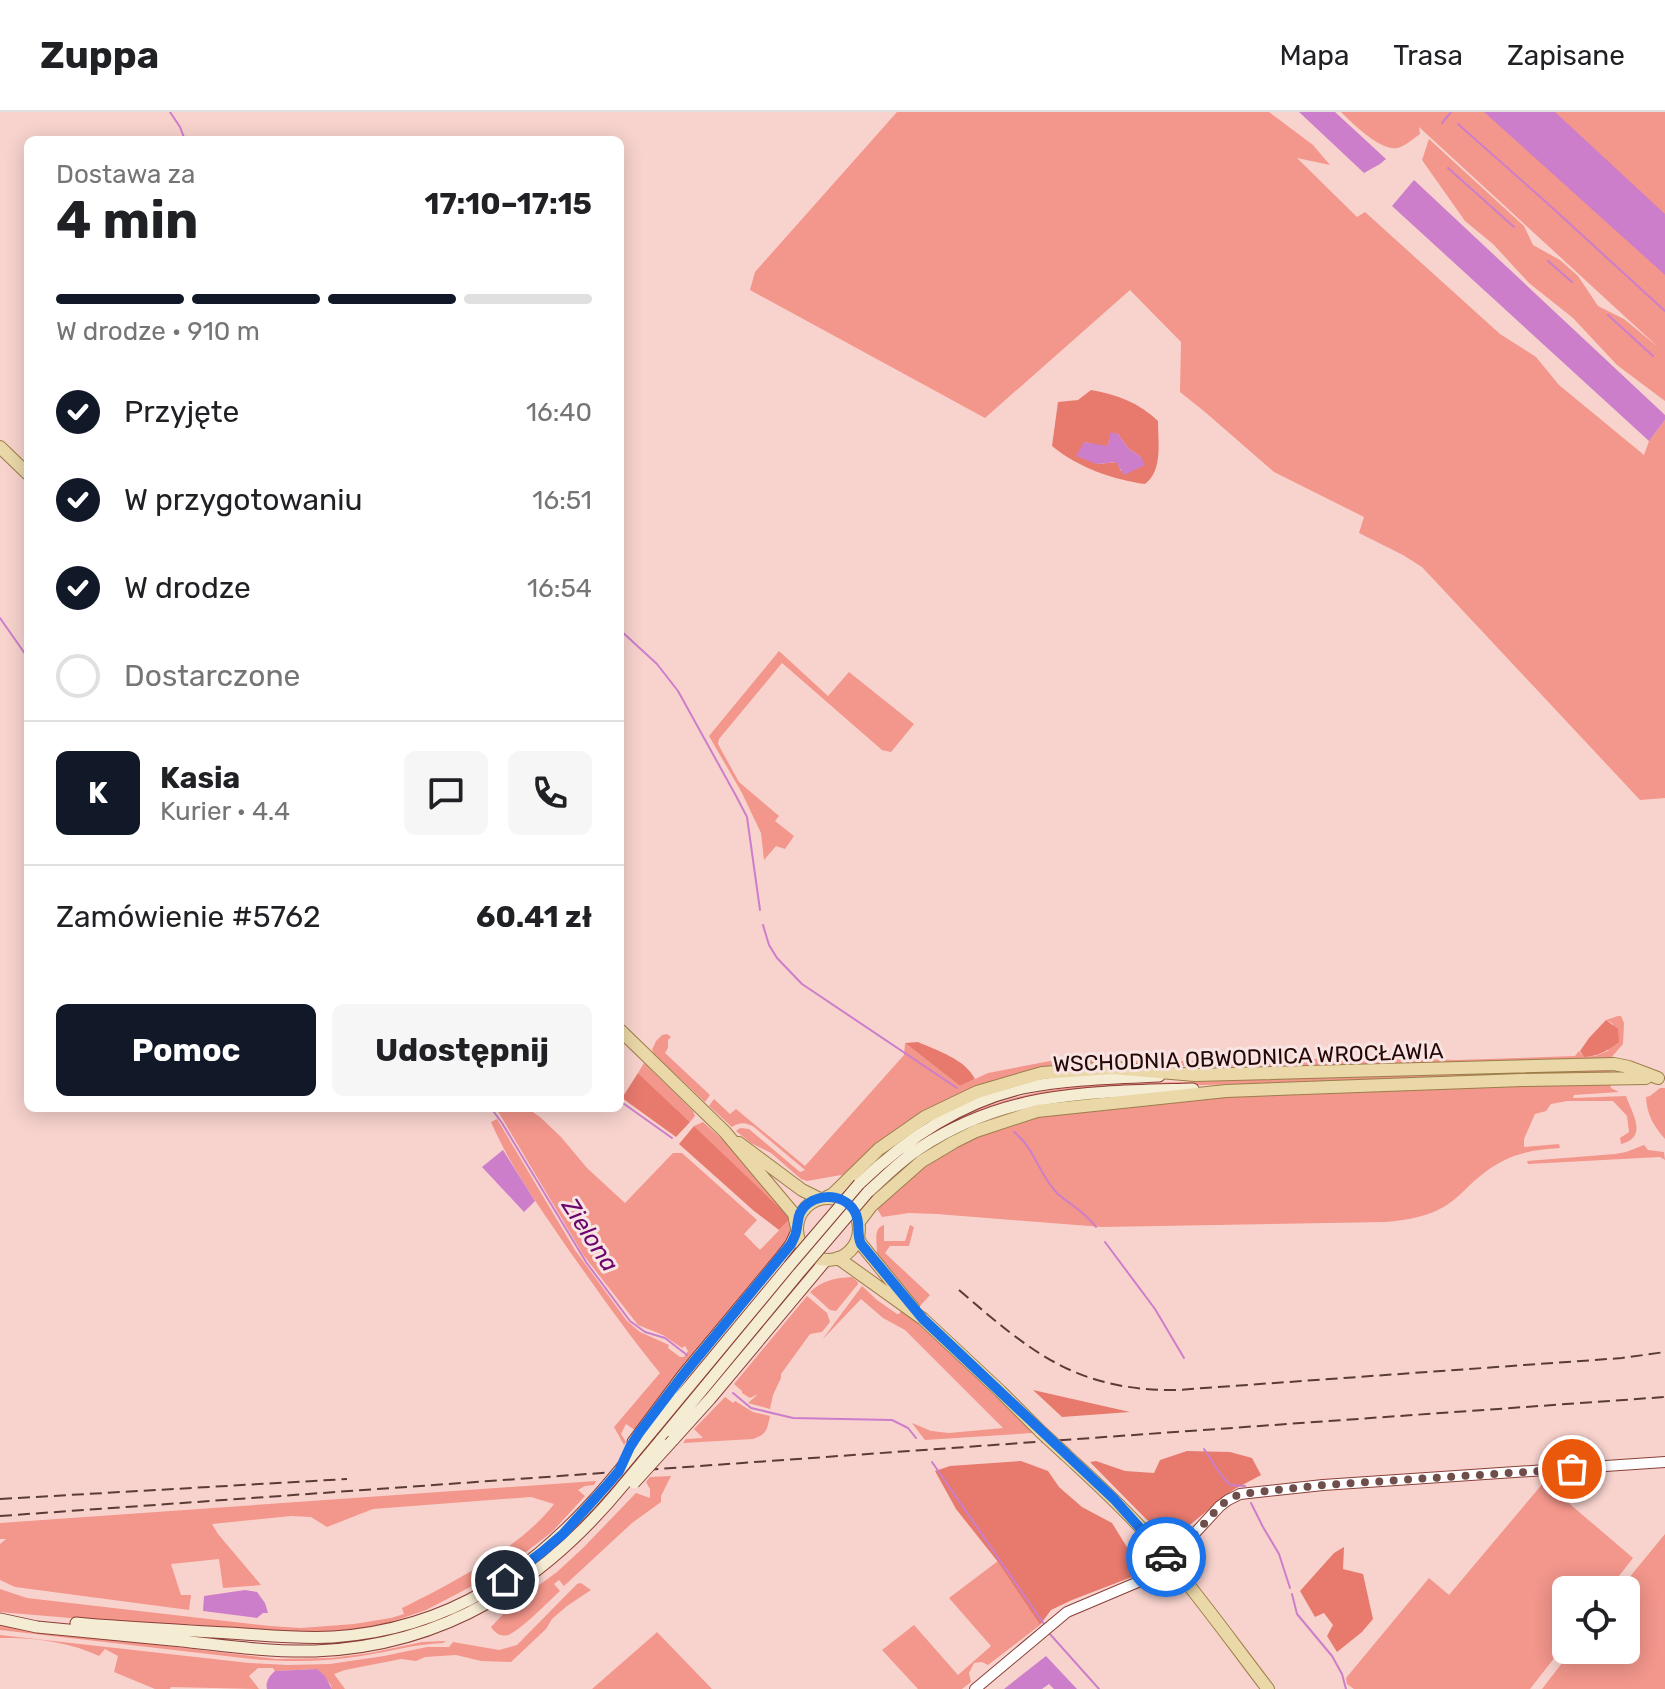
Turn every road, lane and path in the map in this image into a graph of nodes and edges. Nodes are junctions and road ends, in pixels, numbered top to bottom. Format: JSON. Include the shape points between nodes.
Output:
{"nodes":[{"id":1,"x":0,"y":447,"type":"edge"},
{"id":2,"x":24,"y":470,"type":"edge"},
{"id":3,"x":624,"y":1034,"type":"edge"},
{"id":4,"x":1195,"y":1075,"type":"junction"},
{"id":5,"x":1661,"y":1078,"type":"edge"},
{"id":6,"x":1226,"y":1091,"type":"junction"},
{"id":7,"x":725,"y":1132,"type":"junction"},
{"id":8,"x":864,"y":1188,"type":"junction"},
{"id":9,"x":822,"y":1198,"type":"junction"},
{"id":10,"x":859,"y":1222,"type":"junction"},
{"id":11,"x":796,"y":1228,"type":"junction"},
{"id":12,"x":858,"y":1238,"type":"junction"},
{"id":13,"x":832,"y":1259,"type":"junction"},
{"id":14,"x":794,"y":1270,"type":"junction"},
{"id":15,"x":923,"y":1319,"type":"junction"},
{"id":16,"x":638,"y":1442,"type":"junction"},
{"id":17,"x":1665,"y":1462,"type":"edge"},
{"id":18,"x":630,"y":1483,"type":"junction"},
{"id":19,"x":1170,"y":1562,"type":"junction"},
{"id":20,"x":0,"y":1619,"type":"edge"},
{"id":21,"x":975,"y":1689,"type":"edge"},
{"id":22,"x":1268,"y":1689,"type":"edge"}],
"edges":[{"from":1,"to":2,"type":"main road"},
{"from":3,"to":7,"type":"main road"},
{"from":4,"to":5,"type":"main road","name":"WSCHODNIA OBWODNICA WROCŁAWIA","via":[[1614,1064]]},
{"from":4,"to":8,"type":"main road","name":"WSCHODNIA OBWODNICA WROCŁAWIA","via":[[1069,1081],[999,1096],[916,1135],[884,1160]]},
{"from":4,"to":9,"type":"main road","via":[[1094,1068],[1042,1073],[988,1088],[906,1129]]},
{"from":5,"to":6,"type":"main road","name":"WSCHODNIA OBWODNICA WROCŁAWIA"},
{"from":6,"to":8,"type":"main road","name":"WSCHODNIA OBWODNICA WROCŁAWIA","via":[[1073,1094],[1030,1101],[974,1119],[918,1149]]},
{"from":6,"to":10,"type":"main road","via":[[1048,1109],[989,1126],[914,1167]]},
{"from":7,"to":9,"type":"main road","via":[[802,1190]]},
{"from":7,"to":11,"type":"main road","via":[[794,1214]]},
{"from":8,"to":14,"type":"main road","name":"WSCHODNIA OBWODNICA WROCŁAWIA","bridge":true},
{"from":9,"to":10,"type":"main road","via":[[841,1200]]},
{"from":9,"to":11,"type":"main road","via":[[800,1213]]},
{"from":10,"to":12,"type":"main road"},
{"from":11,"to":13,"type":"main road","via":[[806,1252]]},
{"from":11,"to":16,"type":"main road","via":[[791,1244],[683,1375]]},
{"from":12,"to":13,"type":"main road","via":[[847,1254]]},
{"from":12,"to":15,"type":"main road"},
{"from":13,"to":15,"type":"main road"},
{"from":13,"to":18,"type":"main road","bridge":true},
{"from":14,"to":16,"type":"main road","name":"WSCHODNIA OBWODNICA WROCŁAWIA"},
{"from":14,"to":18,"type":"main road","name":"WSCHODNIA OBWODNICA WROCŁAWIA","bridge":true},
{"from":15,"to":19,"type":"main road","bridge":true,"via":[[1114,1499]]},
{"from":16,"to":20,"type":"main road","bridge":true,"via":[[563,1534],[505,1580],[439,1613],[385,1629],[296,1637]]},
{"from":17,"to":19,"type":"street","via":[[1240,1494],[1220,1506]]},
{"from":18,"to":20,"type":"main road","via":[[552,1559],[510,1591],[434,1627],[370,1644],[265,1650]]},
{"from":19,"to":21,"type":"street","via":[[1157,1574],[1075,1608]]},
{"from":19,"to":22,"type":"main road"}]}
